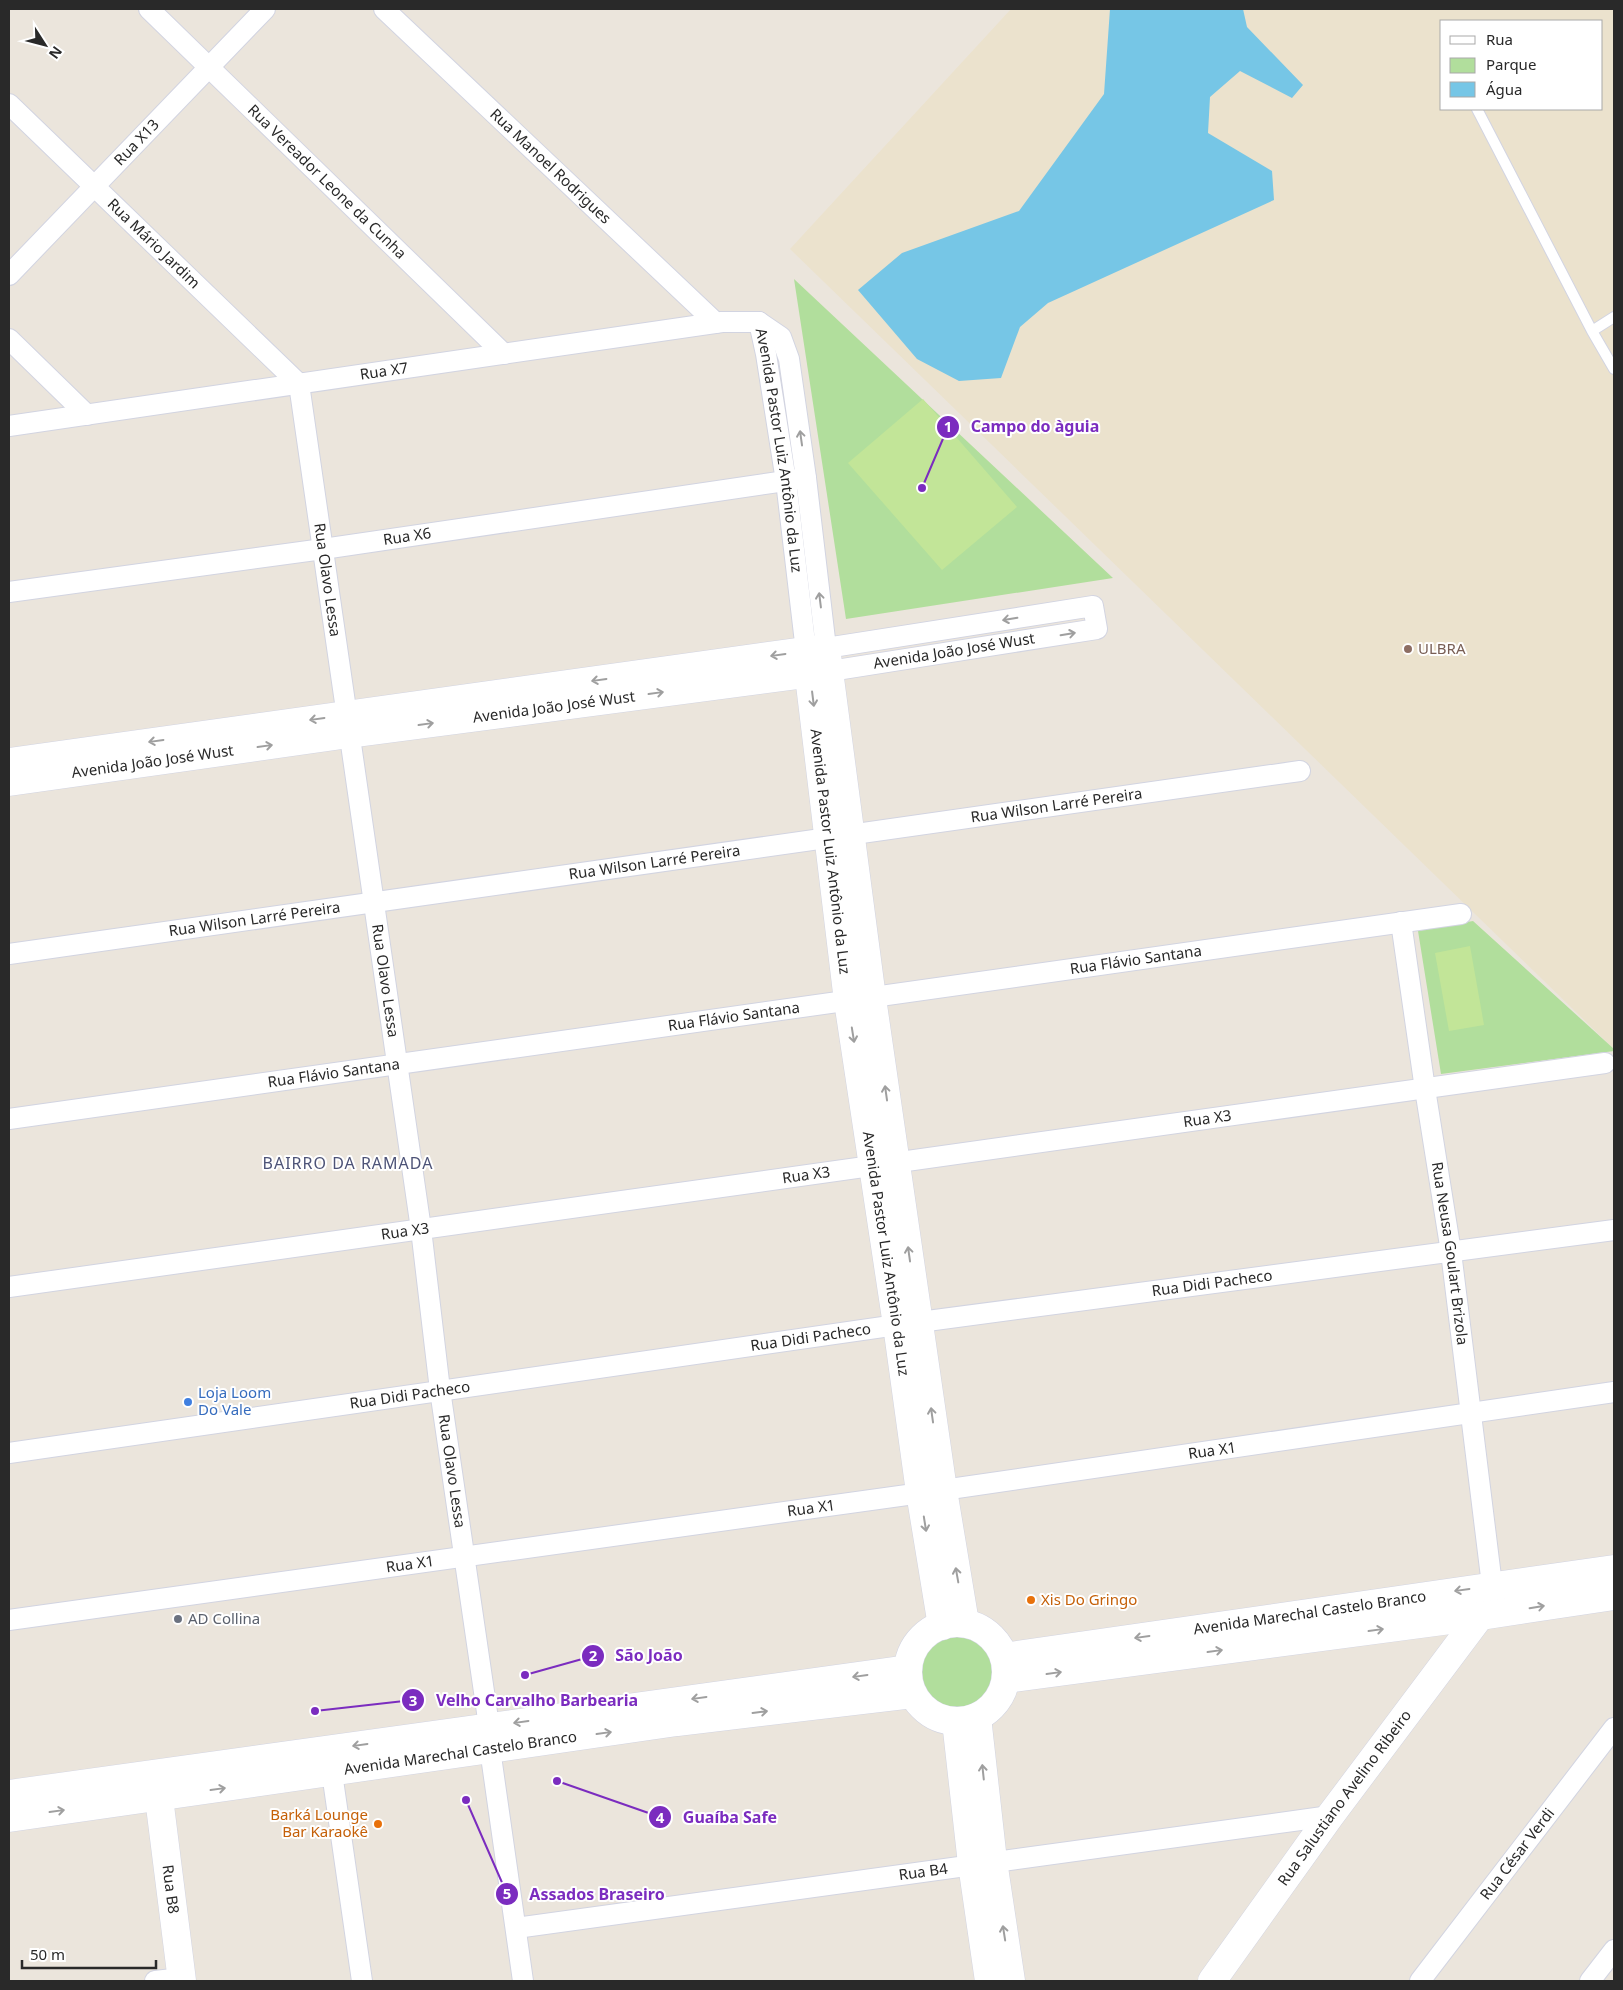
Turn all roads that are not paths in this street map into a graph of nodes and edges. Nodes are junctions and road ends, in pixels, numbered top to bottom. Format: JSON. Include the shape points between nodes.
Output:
{"nodes":[{"id":1,"x":149,"y":9,"type":"edge"},
{"id":2,"x":265,"y":9,"type":"edge"},
{"id":3,"x":384,"y":9,"type":"edge"},
{"id":4,"x":210,"y":66,"type":"junction"},
{"id":5,"x":9,"y":104,"type":"edge"},
{"id":6,"x":1478,"y":110,"type":"edge"},
{"id":7,"x":94,"y":186,"type":"junction"},
{"id":8,"x":9,"y":275,"type":"edge"},
{"id":9,"x":1614,"y":317,"type":"edge"},
{"id":10,"x":759,"y":322,"type":"junction"},
{"id":11,"x":716,"y":323,"type":"junction"},
{"id":12,"x":1592,"y":331,"type":"junction"},
{"id":13,"x":9,"y":339,"type":"edge"},
{"id":14,"x":504,"y":354,"type":"junction"},
{"id":15,"x":1614,"y":369,"type":"edge"},
{"id":16,"x":299,"y":384,"type":"junction"},
{"id":17,"x":87,"y":415,"type":"junction"},
{"id":18,"x":9,"y":426,"type":"edge"},
{"id":19,"x":806,"y":478,"type":"junction"},
{"id":20,"x":786,"y":481,"type":"junction"},
{"id":21,"x":322,"y":549,"type":"junction"},
{"id":22,"x":9,"y":592,"type":"edge"},
{"id":23,"x":818,"y":661,"type":"junction"},
{"id":24,"x":347,"y":724,"type":"junction"},
{"id":25,"x":9,"y":762,"type":"edge"},
{"id":26,"x":1300,"y":771,"type":"dead end"},
{"id":27,"x":9,"y":782,"type":"edge"},
{"id":28,"x":840,"y":836,"type":"junction"},
{"id":29,"x":374,"y":902,"type":"junction"},
{"id":30,"x":1461,"y":914,"type":"dead end"},
{"id":31,"x":1401,"y":922,"type":"junction"},
{"id":32,"x":9,"y":954,"type":"edge"},
{"id":33,"x":860,"y":999,"type":"junction"},
{"id":34,"x":1605,"y":1063,"type":"dead end"},
{"id":35,"x":397,"y":1064,"type":"junction"},
{"id":36,"x":1424,"y":1089,"type":"junction"},
{"id":37,"x":9,"y":1119,"type":"edge"},
{"id":38,"x":885,"y":1164,"type":"junction"},
{"id":39,"x":421,"y":1229,"type":"junction"},
{"id":40,"x":1614,"y":1230,"type":"edge"},
{"id":41,"x":1451,"y":1252,"type":"junction"},
{"id":42,"x":9,"y":1287,"type":"edge"},
{"id":43,"x":908,"y":1324,"type":"junction"},
{"id":44,"x":440,"y":1390,"type":"junction"},
{"id":45,"x":1614,"y":1392,"type":"edge"},
{"id":46,"x":1471,"y":1414,"type":"junction"},
{"id":47,"x":9,"y":1453,"type":"edge"},
{"id":48,"x":931,"y":1491,"type":"junction"},
{"id":49,"x":464,"y":1556,"type":"junction"},
{"id":50,"x":1614,"y":1569,"type":"edge"},
{"id":51,"x":1492,"y":1585,"type":"junction"},
{"id":52,"x":1614,"y":1596,"type":"edge"},
{"id":53,"x":1480,"y":1616,"type":"junction"},
{"id":54,"x":9,"y":1620,"type":"edge"},
{"id":55,"x":954,"y":1624,"type":"junction"},
{"id":56,"x":1005,"y":1668,"type":"junction"},
{"id":57,"x":911,"y":1682,"type":"junction"},
{"id":58,"x":966,"y":1719,"type":"junction"},
{"id":59,"x":1614,"y":1728,"type":"edge"},
{"id":60,"x":490,"y":1738,"type":"junction"},
{"id":61,"x":332,"y":1773,"type":"junction"},
{"id":62,"x":9,"y":1794,"type":"edge"},
{"id":63,"x":159,"y":1798,"type":"junction"},
{"id":64,"x":1330,"y":1816,"type":"junction"},
{"id":65,"x":9,"y":1818,"type":"edge"},
{"id":66,"x":982,"y":1862,"type":"junction"},
{"id":67,"x":516,"y":1928,"type":"junction"},
{"id":68,"x":1614,"y":1950,"type":"edge"},
{"id":69,"x":173,"y":1980,"type":"edge"},
{"id":70,"x":362,"y":1981,"type":"edge"},
{"id":71,"x":523,"y":1981,"type":"edge"},
{"id":72,"x":989,"y":1981,"type":"edge"},
{"id":73,"x":1012,"y":1981,"type":"edge"},
{"id":74,"x":1212,"y":1981,"type":"edge"},
{"id":75,"x":1420,"y":1981,"type":"edge"},
{"id":76,"x":1590,"y":1981,"type":"edge"}],
"edges":[{"from":1,"to":4,"type":"street","name":"Rua Vereador Leone da Cunha"},
{"from":2,"to":4,"type":"street","name":"Rua X13"},
{"from":3,"to":11,"type":"street","name":"Rua Manoel Rodrigues"},
{"from":4,"to":7,"type":"street","name":"Rua X13"},
{"from":4,"to":14,"type":"street","name":"Rua Vereador Leone da Cunha"},
{"from":5,"to":7,"type":"street","name":"Rua Mário Jardim"},
{"from":6,"to":12,"type":"lane"},
{"from":7,"to":8,"type":"street","name":"Rua X13"},
{"from":7,"to":16,"type":"street","name":"Rua Mário Jardim"},
{"from":9,"to":12,"type":"lane"},
{"from":10,"to":11,"type":"street","name":"Rua X7"},
{"from":19,"to":10,"type":"street","name":"Avenida Pastor Luiz Antônio da Luz","one_way":true,"via":[[790,359],[781,337]]},
{"from":10,"to":20,"type":"street","name":"Avenida Pastor Luiz Antônio da Luz"},
{"from":11,"to":14,"type":"street","name":"Rua X7"},
{"from":12,"to":15,"type":"lane"},
{"from":13,"to":17,"type":"street"},
{"from":14,"to":16,"type":"street","name":"Rua X7"},
{"from":16,"to":17,"type":"street","name":"Rua X7"},
{"from":16,"to":21,"type":"street","name":"Rua Olavo Lessa"},
{"from":17,"to":18,"type":"street","name":"Rua X7"},
{"from":19,"to":20,"type":"street","name":"Rua X6"},
{"from":23,"to":19,"type":"street","name":"Avenida Pastor Luiz Antônio da Luz","one_way":true},
{"from":20,"to":21,"type":"street","name":"Rua X6"},
{"from":20,"to":23,"type":"street","name":"Avenida Pastor Luiz Antônio da Luz"},
{"from":21,"to":22,"type":"street","name":"Rua X6"},
{"from":21,"to":24,"type":"street","name":"Rua Olavo Lessa"},
{"from":23,"to":23,"type":"street","name":"Avenida João José Wust","one_way":true,"via":[[1097,629],[1093,606]]},
{"from":23,"to":24,"type":"street","name":"Avenida João José Wust"},
{"from":23,"to":28,"type":"street","name":"Avenida Pastor Luiz Antônio da Luz"},
{"from":24,"to":25,"type":"street","name":"Avenida João José Wust","one_way":true},
{"from":27,"to":24,"type":"street","name":"Avenida João José Wust","one_way":true},
{"from":24,"to":29,"type":"street","name":"Rua Olavo Lessa"},
{"from":26,"to":28,"type":"street","name":"Rua Wilson Larré Pereira"},
{"from":28,"to":29,"type":"street","name":"Rua Wilson Larré Pereira"},
{"from":28,"to":33,"type":"street","name":"Avenida Pastor Luiz Antônio da Luz"},
{"from":29,"to":32,"type":"street","name":"Rua Wilson Larré Pereira"},
{"from":29,"to":35,"type":"street","name":"Rua Olavo Lessa"},
{"from":30,"to":31,"type":"street","name":"Rua Flávio Santana"},
{"from":31,"to":33,"type":"street","name":"Rua Flávio Santana"},
{"from":31,"to":36,"type":"street","name":"Rua Neusa Goulart Brizola"},
{"from":33,"to":35,"type":"street","name":"Rua Flávio Santana"},
{"from":33,"to":38,"type":"street","name":"Avenida Pastor Luiz Antônio da Luz"},
{"from":34,"to":36,"type":"street","name":"Rua X3"},
{"from":35,"to":37,"type":"street","name":"Rua Flávio Santana"},
{"from":35,"to":39,"type":"street","name":"Rua Olavo Lessa"},
{"from":36,"to":38,"type":"street","name":"Rua X3"},
{"from":36,"to":41,"type":"street","name":"Rua Neusa Goulart Brizola"},
{"from":38,"to":39,"type":"street","name":"Rua X3"},
{"from":38,"to":43,"type":"street","name":"Avenida Pastor Luiz Antônio da Luz"},
{"from":39,"to":42,"type":"street","name":"Rua X3"},
{"from":39,"to":44,"type":"street","name":"Rua Olavo Lessa"},
{"from":40,"to":41,"type":"street","name":"Rua Didi Pacheco"},
{"from":41,"to":43,"type":"street","name":"Rua Didi Pacheco"},
{"from":41,"to":46,"type":"street","name":"Rua Neusa Goulart Brizola"},
{"from":43,"to":44,"type":"street","name":"Rua Didi Pacheco"},
{"from":43,"to":48,"type":"street","name":"Avenida Pastor Luiz Antônio da Luz"},
{"from":44,"to":47,"type":"street","name":"Rua Didi Pacheco"},
{"from":44,"to":49,"type":"street","name":"Rua Olavo Lessa"},
{"from":45,"to":46,"type":"street","name":"Rua X1"},
{"from":46,"to":48,"type":"street","name":"Rua X1"},
{"from":46,"to":51,"type":"street","name":"Rua Neusa Goulart Brizola"},
{"from":48,"to":49,"type":"street","name":"Rua X1"},
{"from":48,"to":55,"type":"street","name":"Avenida Pastor Luiz Antônio da Luz"},
{"from":49,"to":54,"type":"street","name":"Rua X1"},
{"from":49,"to":60,"type":"street","name":"Rua Olavo Lessa"},
{"from":50,"to":51,"type":"street","name":"Avenida Marechal Castelo Branco"},
{"from":51,"to":56,"type":"street","name":"Avenida Marechal Castelo Branco","one_way":true},
{"from":53,"to":52,"type":"street","name":"Avenida Marechal Castelo Branco","one_way":true},
{"from":56,"to":53,"type":"street","name":"Avenida Marechal Castelo Branco","one_way":true},
{"from":53,"to":64,"type":"street","name":"Rua Salustiano Avelino Ribeiro"},
{"from":55,"to":56,"type":"street","via":[[978,1627],[990,1635],[998,1645]]},
{"from":55,"to":57,"type":"street","via":[[929,1632],[919,1642],[912,1655]]},
{"from":56,"to":58,"type":"street","via":[[1001,1695],[991,1708]]},
{"from":57,"to":58,"type":"street","via":[[921,1705],[931,1714],[943,1719]]},
{"from":57,"to":60,"type":"street","name":"Avenida Marechal Castelo Branco"},
{"from":58,"to":66,"type":"street"},
{"from":59,"to":75,"type":"street","name":"Rua César Verdi"},
{"from":60,"to":61,"type":"street","name":"Avenida Marechal Castelo Branco"},
{"from":60,"to":62,"type":"street","name":"Avenida Marechal Castelo Branco","one_way":true},
{"from":60,"to":67,"type":"street","name":"Rua Olavo Lessa"},
{"from":63,"to":61,"type":"street","name":"Avenida Marechal Castelo Branco","one_way":true},
{"from":61,"to":70,"type":"street"},
{"from":65,"to":63,"type":"street","name":"Avenida Marechal Castelo Branco","one_way":true},
{"from":63,"to":69,"type":"street","name":"Rua B8"},
{"from":64,"to":66,"type":"street","name":"Rua B4"},
{"from":64,"to":74,"type":"street","name":"Rua Salustiano Avelino Ribeiro"},
{"from":66,"to":67,"type":"street","name":"Rua B4"},
{"from":66,"to":72,"type":"street"},
{"from":73,"to":66,"type":"street","one_way":true},
{"from":67,"to":71,"type":"street","name":"Rua Olavo Lessa"},
{"from":68,"to":76,"type":"street"}]}
